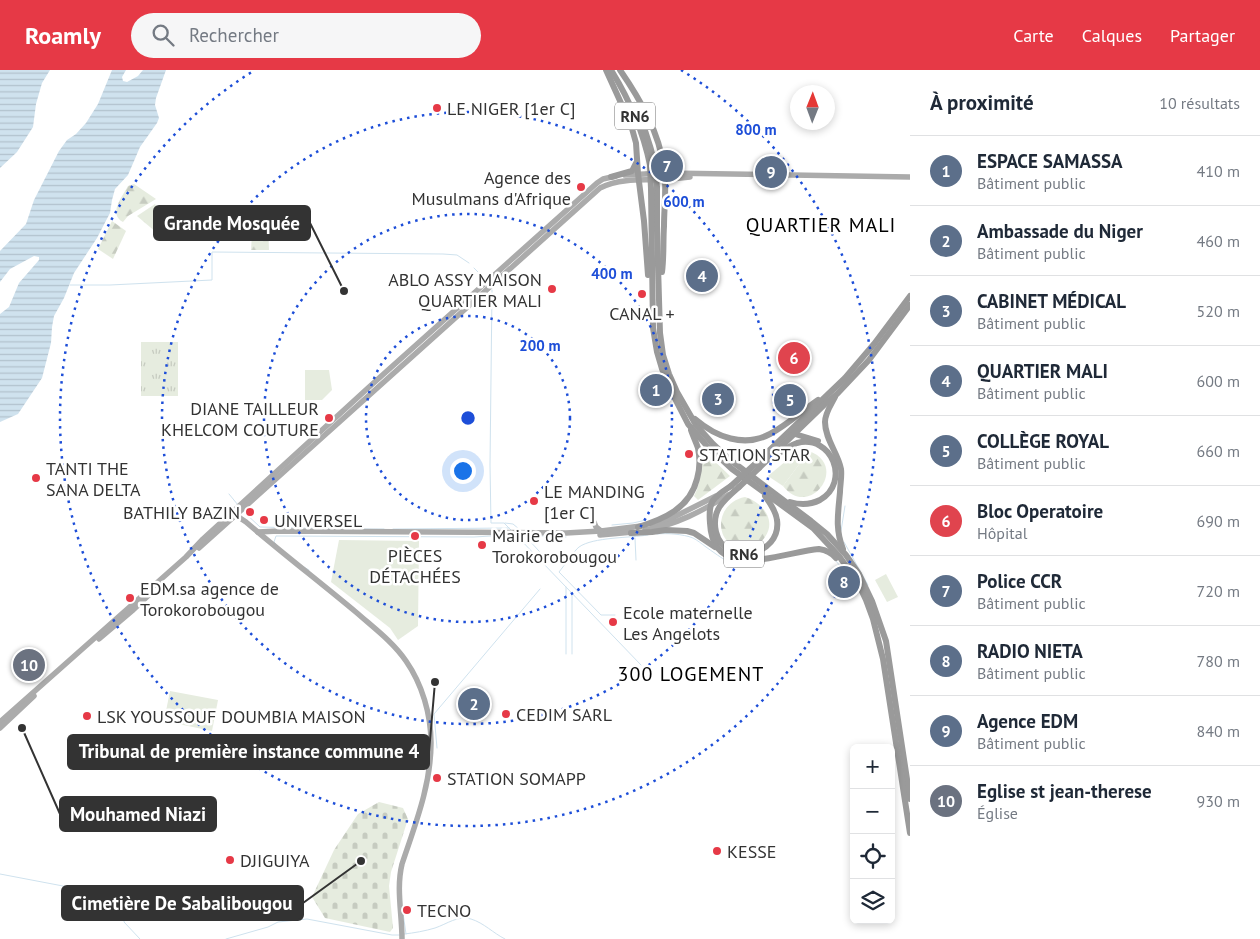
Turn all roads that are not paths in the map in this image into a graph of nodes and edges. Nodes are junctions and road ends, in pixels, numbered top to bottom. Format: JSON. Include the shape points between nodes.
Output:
{"nodes":[{"id":1,"x":606,"y":70,"type":"edge"},
{"id":2,"x":610,"y":70,"type":"edge"},
{"id":3,"x":616,"y":70,"type":"edge"},
{"id":4,"x":620,"y":70,"type":"edge"},
{"id":5,"x":637,"y":157,"type":"junction"},
{"id":6,"x":652,"y":165,"type":"junction"},
{"id":7,"x":665,"y":176,"type":"junction"},
{"id":8,"x":611,"y":177,"type":"junction"},
{"id":9,"x":638,"y":177,"type":"junction"},
{"id":10,"x":910,"y":177,"type":"edge"},
{"id":11,"x":654,"y":188,"type":"junction"},
{"id":12,"x":659,"y":290,"type":"junction"},
{"id":13,"x":652,"y":292,"type":"junction"},
{"id":14,"x":910,"y":296,"type":"edge"},
{"id":15,"x":910,"y":305,"type":"edge"},
{"id":16,"x":838,"y":384,"type":"junction"},
{"id":17,"x":835,"y":396,"type":"junction"},
{"id":18,"x":690,"y":415,"type":"junction"},
{"id":19,"x":688,"y":424,"type":"junction"},
{"id":20,"x":787,"y":434,"type":"junction"},
{"id":21,"x":795,"y":434,"type":"junction"},
{"id":22,"x":834,"y":451,"type":"junction"},
{"id":23,"x":765,"y":462,"type":"junction"},
{"id":24,"x":757,"y":466,"type":"junction"},
{"id":25,"x":735,"y":488,"type":"junction"},
{"id":26,"x":761,"y":491,"type":"junction"},
{"id":27,"x":778,"y":495,"type":"junction"},
{"id":28,"x":716,"y":496,"type":"junction"},
{"id":29,"x":710,"y":506,"type":"junction"},
{"id":30,"x":236,"y":512,"type":"junction"},
{"id":31,"x":594,"y":522,"type":"dead end"},
{"id":32,"x":638,"y":527,"type":"junction"},
{"id":33,"x":278,"y":531,"type":"junction"},
{"id":34,"x":601,"y":531,"type":"junction"},
{"id":35,"x":258,"y":532,"type":"junction"},
{"id":36,"x":581,"y":532,"type":"junction"},
{"id":37,"x":631,"y":532,"type":"junction"},
{"id":38,"x":265,"y":538,"type":"junction"},
{"id":39,"x":718,"y":549,"type":"junction"},
{"id":40,"x":846,"y":555,"type":"junction"},
{"id":41,"x":858,"y":583,"type":"junction"},
{"id":42,"x":0,"y":722,"type":"edge"},
{"id":43,"x":0,"y":728,"type":"edge"},
{"id":44,"x":910,"y":799,"type":"edge"},
{"id":45,"x":910,"y":833,"type":"edge"},
{"id":46,"x":402,"y":936,"type":"edge"}],
"edges":[{"from":1,"to":5,"type":"highway","via":[[631,125]]},
{"from":2,"to":6,"type":"highway","number":"RN6","via":[[638,123]]},
{"from":3,"to":6,"type":"highway","number":"RN6","via":[[642,121],[650,144]]},
{"from":4,"to":7,"type":"highway","via":[[648,118],[660,149]]},
{"from":5,"to":8,"type":"highway","via":[[632,171]]},
{"from":5,"to":9,"type":"highway"},
{"from":6,"to":11,"type":"highway","number":"RN6","bridge":true},
{"from":7,"to":9,"type":"main road"},
{"from":7,"to":10,"type":"main road"},
{"from":7,"to":12,"type":"highway"},
{"from":8,"to":9,"type":"main road"},
{"from":8,"to":30,"type":"main road","via":[[596,183]]},
{"from":9,"to":13,"type":"highway"},
{"from":9,"to":30,"type":"main road","via":[[600,188]]},
{"from":11,"to":12,"type":"highway","number":"RN6"},
{"from":11,"to":13,"type":"highway","number":"RN6"},
{"from":12,"to":18,"type":"highway","number":"RN6","via":[[663,355]]},
{"from":13,"to":19,"type":"highway","number":"RN6","via":[[653,328],[662,369]]},
{"from":14,"to":16,"type":"highway","via":[[874,344]]},
{"from":15,"to":17,"type":"highway","via":[[869,360]]},
{"from":16,"to":18,"type":"highway","number":"RN6","via":[[774,432],[750,440],[715,434]]},
{"from":16,"to":20,"type":"highway"},
{"from":17,"to":21,"type":"highway"},
{"from":17,"to":22,"type":"highway","via":[[825,421]]},
{"from":18,"to":27,"type":"highway","via":[[724,454]]},
{"from":19,"to":26,"type":"highway","number":"RN6","via":[[717,456]]},
{"from":19,"to":32,"type":"highway","via":[[699,456],[698,477],[692,493],[678,510]]},
{"from":20,"to":21,"type":"highway"},
{"from":20,"to":24,"type":"highway"},
{"from":21,"to":22,"type":"highway","via":[[825,444]]},
{"from":21,"to":23,"type":"highway"},
{"from":22,"to":40,"type":"highway","via":[[841,472],[838,537]]},
{"from":23,"to":24,"type":"highway"},
{"from":23,"to":27,"type":"highway","via":[[804,442],[824,448],[833,460],[836,469],[833,487],[822,498],[801,504]]},
{"from":24,"to":25,"type":"highway","bridge":true},
{"from":25,"to":26,"type":"highway","number":"RN6","via":[[720,504],[715,527],[722,543],[742,554],[765,548],[776,532],[776,514]]},
{"from":25,"to":28,"type":"highway"},
{"from":25,"to":29,"type":"main road"},
{"from":26,"to":41,"type":"highway","via":[[826,541]]},
{"from":27,"to":40,"type":"highway","via":[[827,534]]},
{"from":28,"to":29,"type":"highway"},
{"from":28,"to":32,"type":"main road","via":[[670,520]]},
{"from":29,"to":37,"type":"main road","via":[[680,521]]},
{"from":29,"to":39,"type":"highway","via":[[710,531]]},
{"from":30,"to":35,"type":"main road"},
{"from":30,"to":42,"type":"main road"},
{"from":30,"to":43,"type":"main road","via":[[132,611]]},
{"from":31,"to":34,"type":"main road"},
{"from":32,"to":34,"type":"main road"},
{"from":33,"to":35,"type":"main road"},
{"from":33,"to":36,"type":"main road"},
{"from":33,"to":38,"type":"main road"},
{"from":34,"to":36,"type":"main road"},
{"from":35,"to":38,"type":"main road"},
{"from":36,"to":37,"type":"main road","via":[[594,535]]},
{"from":37,"to":39,"type":"highway","via":[[687,530]]},
{"from":38,"to":46,"type":"main road","via":[[394,646],[415,676],[424,699],[431,743],[423,798],[400,872],[398,889]]},
{"from":39,"to":41,"type":"highway","via":[[730,557],[749,561],[826,550]]},
{"from":40,"to":44,"type":"highway","via":[[872,601],[886,641]]},
{"from":41,"to":45,"type":"highway","via":[[873,619],[883,659]]}]}
